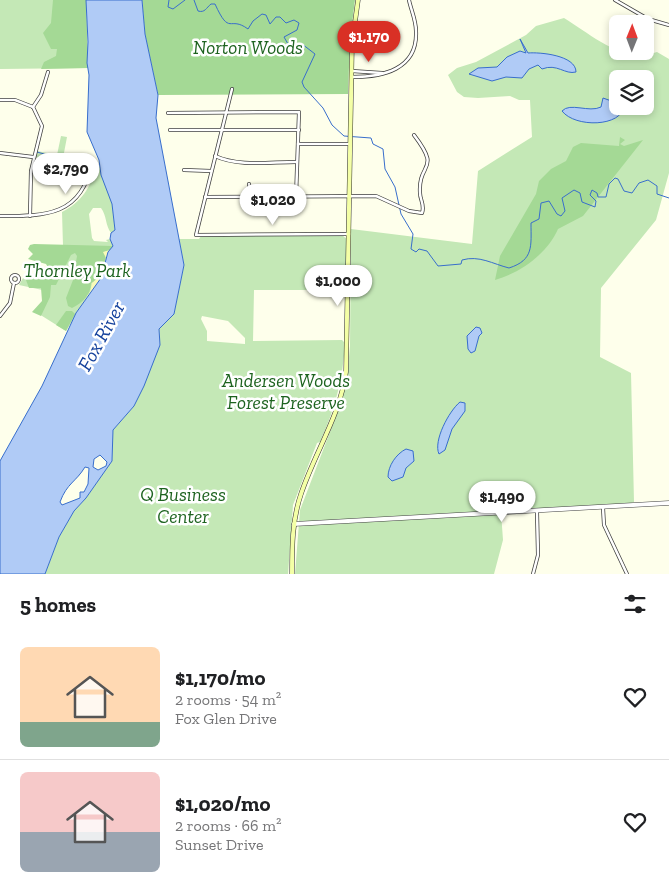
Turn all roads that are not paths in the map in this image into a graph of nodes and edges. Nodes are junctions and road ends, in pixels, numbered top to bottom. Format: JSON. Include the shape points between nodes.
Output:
{"nodes":[{"id":1,"x":358,"y":0,"type":"edge"},
{"id":2,"x":409,"y":0,"type":"edge"},
{"id":3,"x":615,"y":0,"type":"edge"},
{"id":4,"x":669,"y":25,"type":"edge"},
{"id":5,"x":352,"y":71,"type":"junction"},
{"id":6,"x":48,"y":72,"type":"dead end"},
{"id":7,"x":383,"y":74,"type":"junction"},
{"id":8,"x":352,"y":77,"type":"junction"},
{"id":9,"x":232,"y":89,"type":"dead end"},
{"id":10,"x":0,"y":100,"type":"edge"},
{"id":11,"x":34,"y":107,"type":"junction"},
{"id":12,"x":225,"y":112,"type":"junction"},
{"id":13,"x":168,"y":113,"type":"dead end"},
{"id":14,"x":170,"y":130,"type":"dead end"},
{"id":15,"x":221,"y":130,"type":"junction"},
{"id":16,"x":299,"y":130,"type":"junction"},
{"id":17,"x":414,"y":135,"type":"dead end"},
{"id":18,"x":350,"y":142,"type":"junction"},
{"id":19,"x":298,"y":144,"type":"junction"},
{"id":20,"x":0,"y":153,"type":"edge"},
{"id":21,"x":215,"y":156,"type":"junction"},
{"id":22,"x":33,"y":158,"type":"junction"},
{"id":23,"x":92,"y":162,"type":"dead end"},
{"id":24,"x":296,"y":162,"type":"junction"},
{"id":25,"x":184,"y":170,"type":"dead end"},
{"id":26,"x":211,"y":171,"type":"junction"},
{"id":27,"x":249,"y":184,"type":"dead end"},
{"id":28,"x":205,"y":197,"type":"junction"},
{"id":29,"x":296,"y":197,"type":"junction"},
{"id":30,"x":349,"y":197,"type":"junction"},
{"id":31,"x":249,"y":198,"type":"junction"},
{"id":32,"x":0,"y":216,"type":"edge"},
{"id":33,"x":30,"y":216,"type":"junction"},
{"id":34,"x":349,"y":234,"type":"junction"},
{"id":35,"x":14,"y":283,"type":"dead end"},
{"id":36,"x":0,"y":316,"type":"edge"},
{"id":37,"x":669,"y":503,"type":"edge"},
{"id":38,"x":603,"y":508,"type":"junction"},
{"id":39,"x":537,"y":512,"type":"junction"},
{"id":40,"x":294,"y":524,"type":"junction"},
{"id":41,"x":292,"y":574,"type":"edge"},
{"id":42,"x":533,"y":574,"type":"edge"},
{"id":43,"x":627,"y":574,"type":"edge"}],
"edges":[{"from":1,"to":5,"type":"main road"},
{"from":2,"to":7,"type":"street","via":[[416,28],[414,47],[404,64]]},
{"from":3,"to":4,"type":"street","via":[[648,19]]},
{"from":5,"to":7,"type":"street"},
{"from":5,"to":8,"type":"main road"},
{"from":6,"to":11,"type":"street"},
{"from":7,"to":8,"type":"street"},
{"from":8,"to":18,"type":"main road"},
{"from":9,"to":12,"type":"street"},
{"from":10,"to":11,"type":"street","via":[[15,100]]},
{"from":11,"to":22,"type":"street","via":[[42,126]]},
{"from":12,"to":13,"type":"street"},
{"from":12,"to":15,"type":"street"},
{"from":12,"to":16,"type":"street","via":[[299,112]]},
{"from":14,"to":15,"type":"street"},
{"from":15,"to":16,"type":"street"},
{"from":15,"to":21,"type":"street"},
{"from":16,"to":19,"type":"street"},
{"from":17,"to":30,"type":"street","via":[[429,156],[420,188],[422,212],[410,211],[376,196]]},
{"from":18,"to":19,"type":"street"},
{"from":18,"to":30,"type":"main road"},
{"from":19,"to":24,"type":"street"},
{"from":20,"to":22,"type":"street"},
{"from":21,"to":24,"type":"street","via":[[248,163]]},
{"from":21,"to":26,"type":"street"},
{"from":22,"to":33,"type":"street"},
{"from":23,"to":33,"type":"street","via":[[86,183],[72,202],[60,210]]},
{"from":24,"to":29,"type":"street"},
{"from":25,"to":26,"type":"street"},
{"from":26,"to":28,"type":"street"},
{"from":27,"to":31,"type":"street"},
{"from":28,"to":31,"type":"street"},
{"from":28,"to":34,"type":"street","via":[[196,234]]},
{"from":29,"to":30,"type":"street"},
{"from":29,"to":31,"type":"street"},
{"from":30,"to":34,"type":"main road"},
{"from":32,"to":33,"type":"street"},
{"from":34,"to":40,"type":"main road","via":[[344,387],[309,470]]},
{"from":35,"to":36,"type":"street","via":[[10,303]]},
{"from":37,"to":38,"type":"street"},
{"from":38,"to":39,"type":"street"},
{"from":38,"to":43,"type":"street","via":[[604,525]]},
{"from":39,"to":40,"type":"street"},
{"from":39,"to":42,"type":"street","via":[[538,555]]},
{"from":40,"to":41,"type":"main road"}]}
